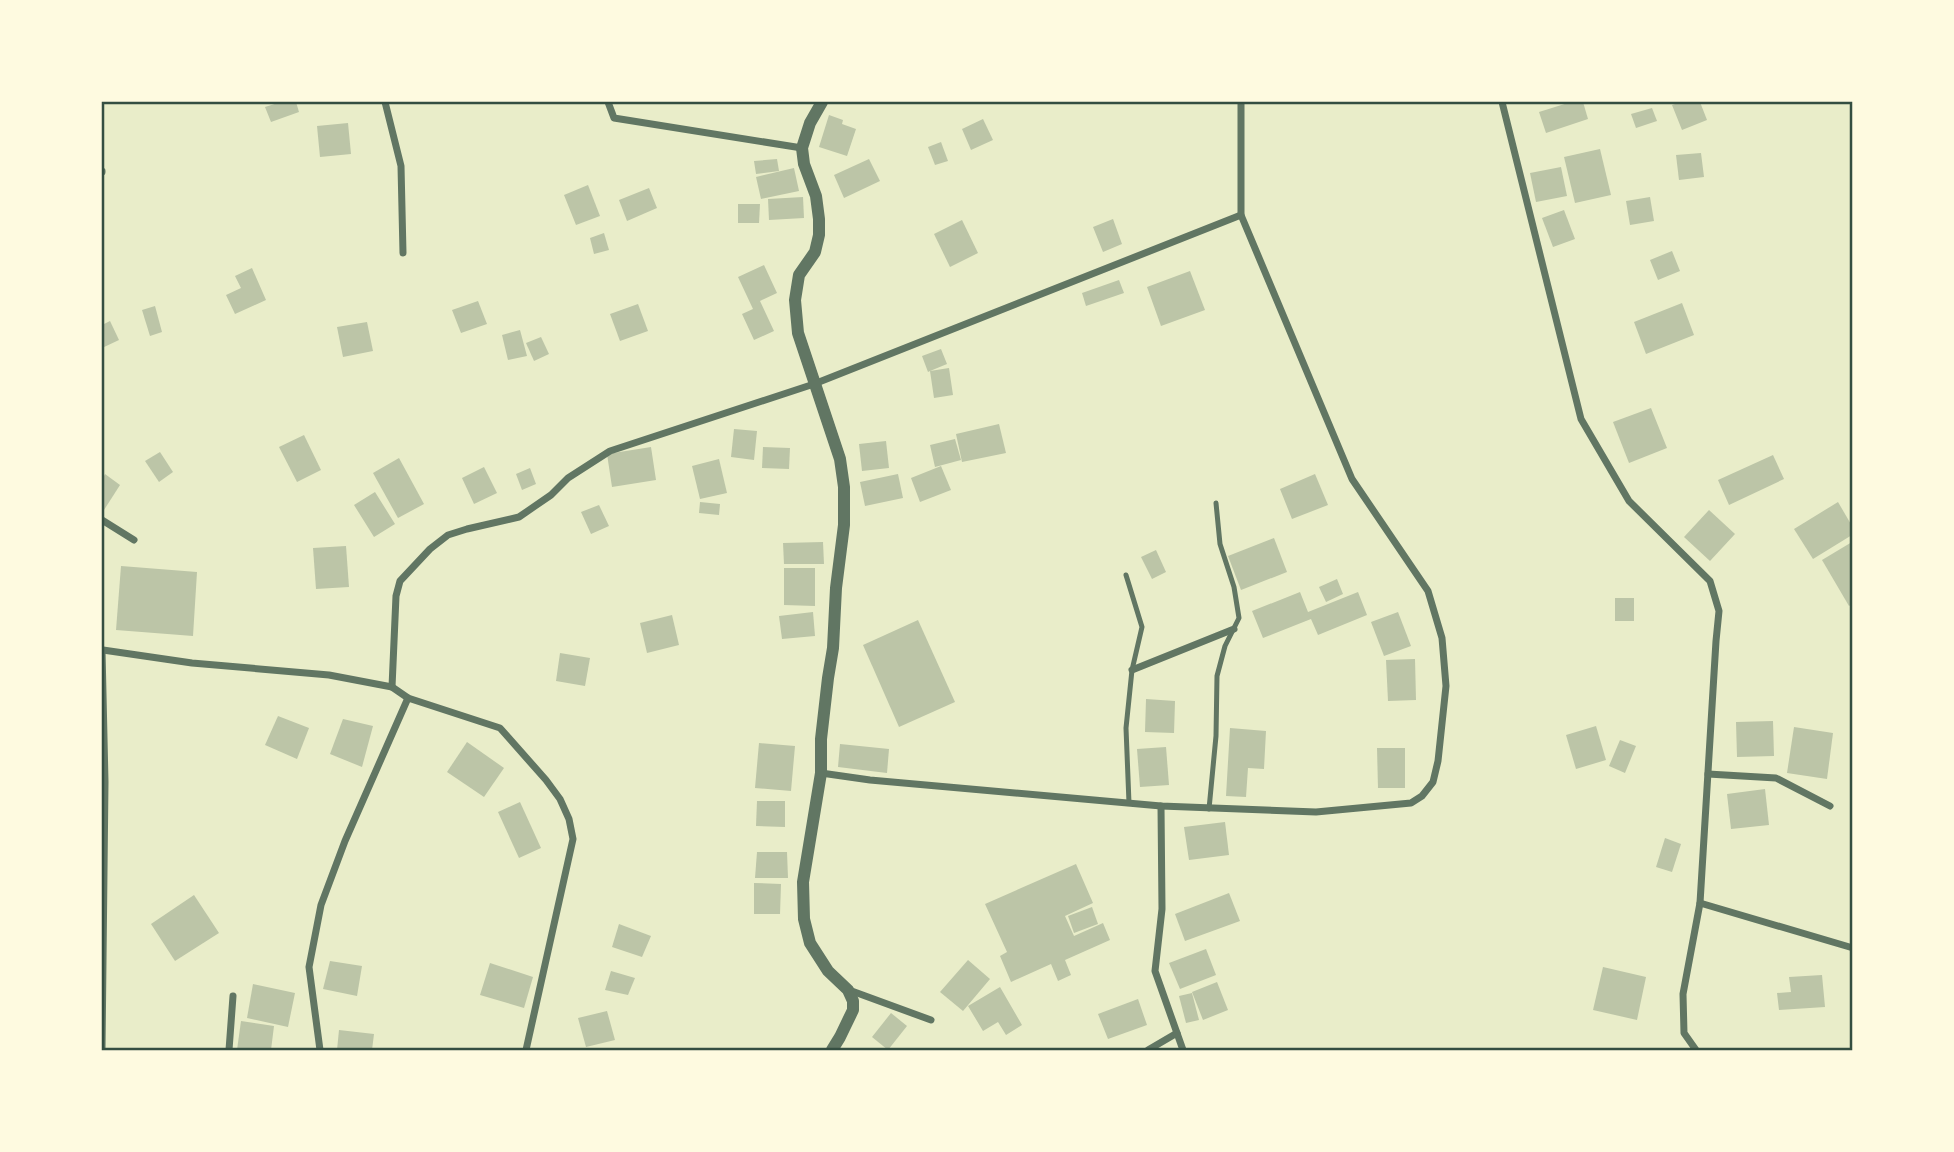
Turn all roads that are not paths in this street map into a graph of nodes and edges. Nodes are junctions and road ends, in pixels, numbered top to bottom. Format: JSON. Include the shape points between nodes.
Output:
{"nodes":[{"id":1,"x":385,"y":102,"type":"edge"},
{"id":2,"x":607,"y":102,"type":"edge"},
{"id":3,"x":822,"y":102,"type":"edge"},
{"id":4,"x":1241,"y":102,"type":"edge"},
{"id":5,"x":1502,"y":102,"type":"edge"},
{"id":6,"x":803,"y":148,"type":"junction"},
{"id":7,"x":1241,"y":215,"type":"junction"},
{"id":8,"x":403,"y":253,"type":"dead end"},
{"id":9,"x":814,"y":384,"type":"junction"},
{"id":10,"x":1216,"y":503,"type":"dead end"},
{"id":11,"x":102,"y":520,"type":"edge"},
{"id":12,"x":134,"y":540,"type":"dead end"},
{"id":13,"x":1126,"y":575,"type":"dead end"},
{"id":14,"x":1234,"y":629,"type":"junction"},
{"id":15,"x":102,"y":650,"type":"edge"},
{"id":16,"x":1132,"y":670,"type":"junction"},
{"id":17,"x":392,"y":687,"type":"junction"},
{"id":18,"x":408,"y":698,"type":"junction"},
{"id":19,"x":821,"y":773,"type":"junction"},
{"id":20,"x":1708,"y":774,"type":"junction"},
{"id":21,"x":1129,"y":803,"type":"junction"},
{"id":22,"x":1161,"y":806,"type":"junction"},
{"id":23,"x":1829,"y":806,"type":"dead end"},
{"id":24,"x":1209,"y":809,"type":"junction"},
{"id":25,"x":1700,"y":903,"type":"junction"},
{"id":26,"x":1853,"y":948,"type":"edge"},
{"id":27,"x":848,"y":990,"type":"junction"},
{"id":28,"x":233,"y":996,"type":"dead end"},
{"id":29,"x":931,"y":1020,"type":"dead end"},
{"id":30,"x":1177,"y":1033,"type":"junction"},
{"id":31,"x":102,"y":1051,"type":"edge"},
{"id":32,"x":229,"y":1051,"type":"edge"},
{"id":33,"x":320,"y":1051,"type":"edge"},
{"id":34,"x":526,"y":1051,"type":"edge"},
{"id":35,"x":832,"y":1051,"type":"edge"},
{"id":36,"x":1148,"y":1051,"type":"edge"},
{"id":37,"x":1184,"y":1051,"type":"edge"},
{"id":38,"x":1696,"y":1051,"type":"edge"}],
"edges":[{"from":1,"to":8,"type":"street","via":[[401,166]]},
{"from":2,"to":6,"type":"street","via":[[614,118]]},
{"from":3,"to":6,"type":"street"},
{"from":4,"to":7,"type":"street"},
{"from":5,"to":20,"type":"street","via":[[1581,419],[1629,501],[1710,581],[1719,611]]},
{"from":6,"to":9,"type":"street","via":[[820,219],[815,252],[799,275],[795,300],[798,332]]},
{"from":7,"to":9,"type":"street"},
{"from":7,"to":24,"type":"street","via":[[1352,479],[1428,591],[1441,638],[1446,686],[1433,782],[1410,803],[1316,812]]},
{"from":9,"to":17,"type":"street","via":[[610,451],[519,517],[448,535],[400,581]]},
{"from":9,"to":19,"type":"street","via":[[840,459],[844,487]]},
{"from":10,"to":14,"type":"lane","via":[[1220,544],[1239,618]]},
{"from":11,"to":12,"type":"street"},
{"from":13,"to":16,"type":"lane","via":[[1142,627]]},
{"from":14,"to":16,"type":"street"},
{"from":14,"to":24,"type":"lane","via":[[1217,676]]},
{"from":15,"to":17,"type":"street","via":[[330,675]]},
{"from":15,"to":31,"type":"street"},
{"from":16,"to":21,"type":"lane","via":[[1126,728]]},
{"from":17,"to":18,"type":"street"},
{"from":18,"to":33,"type":"street","via":[[321,905],[309,967]]},
{"from":18,"to":34,"type":"street","via":[[500,728],[546,779],[569,819],[573,839]]},
{"from":19,"to":21,"type":"street"},
{"from":19,"to":27,"type":"street","via":[[803,882],[804,919],[818,957]]},
{"from":20,"to":23,"type":"street","via":[[1776,778]]},
{"from":20,"to":25,"type":"street"},
{"from":21,"to":22,"type":"street"},
{"from":22,"to":24,"type":"street"},
{"from":22,"to":30,"type":"street","via":[[1163,909],[1155,971]]},
{"from":25,"to":26,"type":"street"},
{"from":25,"to":38,"type":"street","via":[[1683,994],[1684,1033]]},
{"from":27,"to":29,"type":"street"},
{"from":27,"to":35,"type":"street","via":[[853,1010]]},
{"from":28,"to":32,"type":"street"},
{"from":30,"to":36,"type":"street"},
{"from":30,"to":37,"type":"street"}]}
